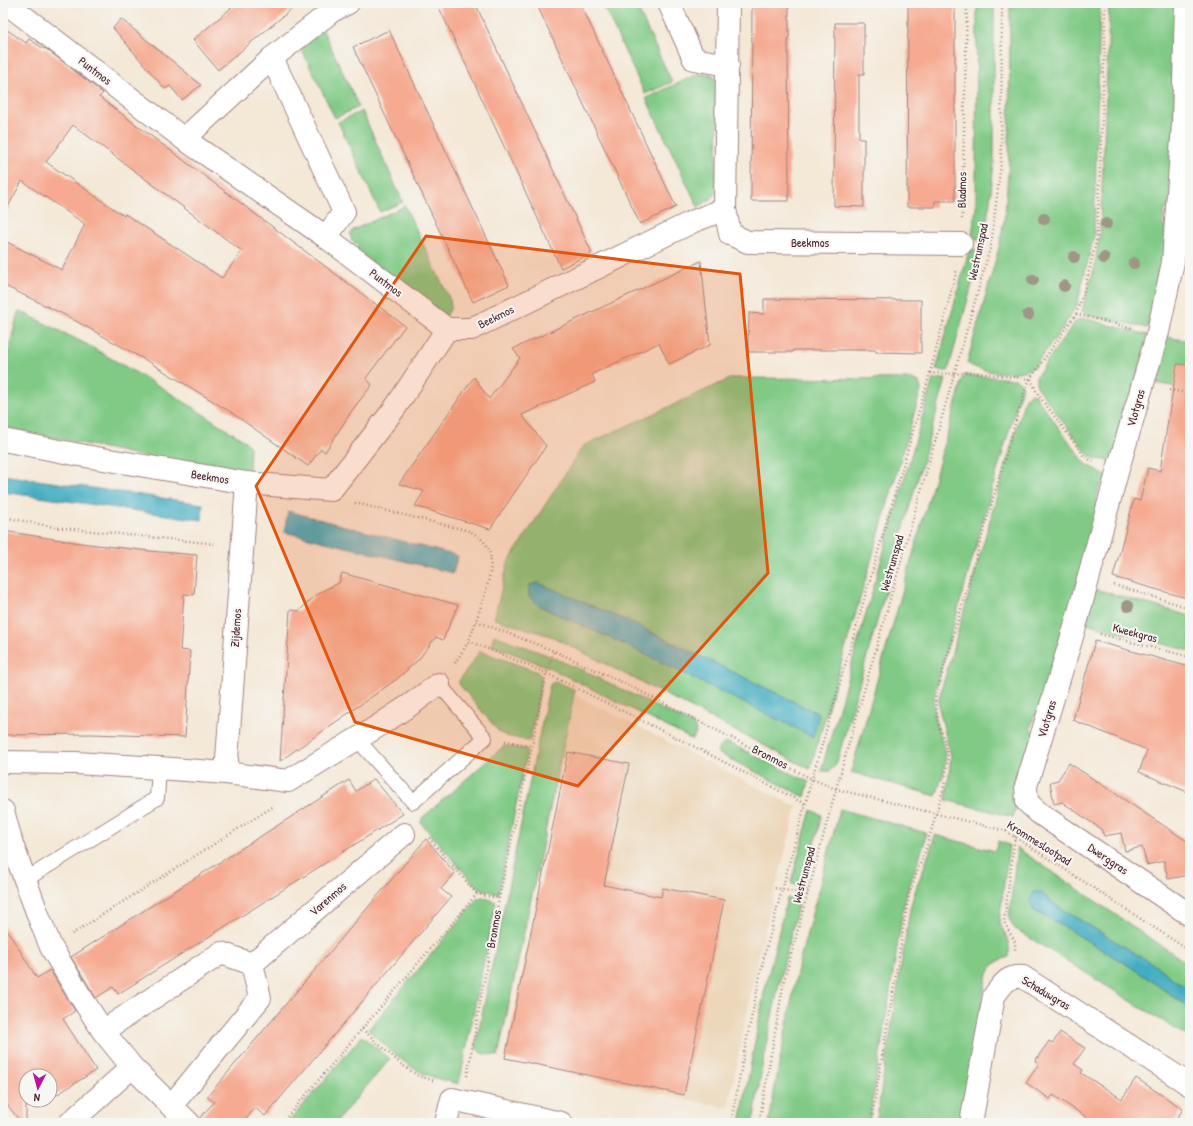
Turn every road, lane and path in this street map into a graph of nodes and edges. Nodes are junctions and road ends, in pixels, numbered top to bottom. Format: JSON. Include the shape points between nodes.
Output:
{"nodes":[{"id":1,"x":6,"y":3,"type":"edge"},
{"id":2,"x":348,"y":3,"type":"edge"},
{"id":3,"x":669,"y":3,"type":"edge"},
{"id":4,"x":728,"y":3,"type":"edge"},
{"id":5,"x":967,"y":3,"type":"edge"},
{"id":6,"x":1002,"y":3,"type":"edge"},
{"id":7,"x":1105,"y":3,"type":"edge"},
{"id":8,"x":1186,"y":3,"type":"edge"},
{"id":9,"x":272,"y":58,"type":"junction"},
{"id":10,"x":728,"y":65,"type":"junction"},
{"id":11,"x":184,"y":139,"type":"junction"},
{"id":12,"x":725,"y":209,"type":"junction"},
{"id":13,"x":326,"y":237,"type":"junction"},
{"id":14,"x":961,"y":244,"type":"junction"},
{"id":15,"x":1076,"y":314,"type":"junction"},
{"id":16,"x":447,"y":329,"type":"junction"},
{"id":17,"x":1158,"y":332,"type":"junction"},
{"id":18,"x":930,"y":373,"type":"junction"},
{"id":19,"x":956,"y":374,"type":"junction"},
{"id":20,"x":1030,"y":379,"type":"junction"},
{"id":21,"x":3,"y":440,"type":"edge"},
{"id":22,"x":1118,"y":469,"type":"junction"},
{"id":23,"x":247,"y":483,"type":"junction"},
{"id":24,"x":331,"y":490,"type":"junction"},
{"id":25,"x":3,"y":517,"type":"edge"},
{"id":26,"x":242,"y":546,"type":"junction"},
{"id":27,"x":1088,"y":577,"type":"junction"},
{"id":28,"x":1190,"y":608,"type":"edge"},
{"id":29,"x":476,"y":621,"type":"junction"},
{"id":30,"x":1075,"y":627,"type":"junction"},
{"id":31,"x":469,"y":641,"type":"junction"},
{"id":32,"x":554,"y":651,"type":"junction"},
{"id":33,"x":1190,"y":657,"type":"edge"},
{"id":34,"x":546,"y":673,"type":"junction"},
{"id":35,"x":439,"y":684,"type":"junction"},
{"id":36,"x":486,"y":738,"type":"junction"},
{"id":37,"x":357,"y":739,"type":"junction"},
{"id":38,"x":532,"y":746,"type":"junction"},
{"id":39,"x":3,"y":762,"type":"edge"},
{"id":40,"x":159,"y":768,"type":"junction"},
{"id":41,"x":226,"y":773,"type":"junction"},
{"id":42,"x":812,"y":779,"type":"junction"},
{"id":43,"x":288,"y":781,"type":"junction"},
{"id":44,"x":836,"y":789,"type":"junction"},
{"id":45,"x":413,"y":802,"type":"junction"},
{"id":46,"x":1027,"y":802,"type":"joint"},
{"id":47,"x":805,"y":804,"type":"junction"},
{"id":48,"x":3,"y":811,"type":"edge"},
{"id":49,"x":936,"y":813,"type":"junction"},
{"id":50,"x":404,"y":834,"type":"dead end"},
{"id":51,"x":1015,"y":836,"type":"junction"},
{"id":52,"x":25,"y":880,"type":"junction"},
{"id":53,"x":775,"y":888,"type":"dead end"},
{"id":54,"x":782,"y":890,"type":"junction"},
{"id":55,"x":477,"y":894,"type":"junction"},
{"id":56,"x":808,"y":895,"type":"junction"},
{"id":57,"x":499,"y":898,"type":"junction"},
{"id":58,"x":1190,"y":915,"type":"edge"},
{"id":59,"x":51,"y":947,"type":"junction"},
{"id":60,"x":1190,"y":951,"type":"edge"},
{"id":61,"x":252,"y":964,"type":"junction"},
{"id":62,"x":1016,"y":976,"type":"junction"},
{"id":63,"x":362,"y":1029,"type":"junction"},
{"id":64,"x":103,"y":1031,"type":"junction"},
{"id":65,"x":132,"y":1067,"type":"junction"},
{"id":66,"x":466,"y":1082,"type":"dead end"},
{"id":67,"x":440,"y":1083,"type":"dead end"},
{"id":68,"x":1190,"y":1085,"type":"edge"},
{"id":69,"x":171,"y":1106,"type":"junction"},
{"id":70,"x":70,"y":1123,"type":"edge"},
{"id":71,"x":189,"y":1123,"type":"edge"},
{"id":72,"x":282,"y":1123,"type":"edge"},
{"id":73,"x":446,"y":1123,"type":"edge"},
{"id":74,"x":561,"y":1123,"type":"edge"},
{"id":75,"x":731,"y":1123,"type":"edge"},
{"id":76,"x":759,"y":1123,"type":"edge"},
{"id":77,"x":871,"y":1123,"type":"edge"},
{"id":78,"x":971,"y":1123,"type":"edge"}],
"edges":[{"from":1,"to":11,"type":"street","name":"Puntmos"},
{"from":2,"to":9,"type":"street","via":[[332,11]]},
{"from":3,"to":10,"type":"street","via":[[694,59]]},
{"from":4,"to":10,"type":"street"},
{"from":5,"to":14,"type":"path","name":"Bladmos"},
{"from":6,"to":19,"type":"path","name":"Westrumspad","via":[[1001,163],[991,245]]},
{"from":7,"to":15,"type":"path","via":[[1097,238]]},
{"from":8,"to":17,"type":"street","name":"Vlotgras","via":[[1183,124],[1173,262]]},
{"from":9,"to":11,"type":"street"},
{"from":9,"to":13,"type":"street","via":[[344,212]]},
{"from":10,"to":12,"type":"street"},
{"from":11,"to":13,"type":"street","name":"Puntmos"},
{"from":12,"to":14,"type":"street","name":"Beekmos","via":[[730,234],[748,242]]},
{"from":12,"to":16,"type":"street","name":"Beekmos","via":[[694,221],[471,329]]},
{"from":13,"to":16,"type":"street","name":"Puntmos"},
{"from":14,"to":18,"type":"path","name":"Bladmos"},
{"from":15,"to":17,"type":"path"},
{"from":15,"to":20,"type":"path"},
{"from":16,"to":24,"type":"street","via":[[395,408]]},
{"from":17,"to":22,"type":"street","name":"Vlotgras"},
{"from":18,"to":19,"type":"path"},
{"from":18,"to":42,"type":"path","name":"Bladmos"},
{"from":19,"to":20,"type":"path","via":[[971,372]]},
{"from":19,"to":44,"type":"path","name":"Westrumspad"},
{"from":20,"to":22,"type":"path","via":[[1037,393],[1085,457],[1098,464]]},
{"from":20,"to":49,"type":"path","via":[[935,698],[948,758],[944,786]]},
{"from":21,"to":23,"type":"street","name":"Beekmos"},
{"from":22,"to":27,"type":"street","name":"Vlotgras"},
{"from":23,"to":24,"type":"street","name":"Beekmos"},
{"from":23,"to":26,"type":"street","name":"Zijdemos"},
{"from":24,"to":29,"type":"path","via":[[348,501],[470,531],[480,537],[488,546],[492,562]]},
{"from":25,"to":26,"type":"path","via":[[54,527]]},
{"from":26,"to":41,"type":"street","name":"Zijdemos"},
{"from":27,"to":28,"type":"path"},
{"from":27,"to":30,"type":"street","name":"Vlotgras"},
{"from":29,"to":31,"type":"path"},
{"from":29,"to":32,"type":"path","name":"Bronmos"},
{"from":30,"to":33,"type":"path","name":"Kweekgras"},
{"from":30,"to":46,"type":"street","name":"Vlotgras","via":[[1026,786]]},
{"from":31,"to":34,"type":"path"},
{"from":31,"to":35,"type":"path"},
{"from":32,"to":34,"type":"path","name":"Bronmos"},
{"from":32,"to":42,"type":"path","name":"Bronmos"},
{"from":34,"to":38,"type":"path","name":"Bronmos"},
{"from":34,"to":47,"type":"path"},
{"from":35,"to":36,"type":"lane"},
{"from":35,"to":37,"type":"street"},
{"from":36,"to":38,"type":"path"},
{"from":36,"to":45,"type":"lane"},
{"from":37,"to":43,"type":"street"},
{"from":37,"to":45,"type":"lane"},
{"from":38,"to":57,"type":"path","name":"Bronmos"},
{"from":39,"to":40,"type":"street"},
{"from":40,"to":41,"type":"street"},
{"from":40,"to":52,"type":"lane","via":[[157,798]]},
{"from":41,"to":43,"type":"street"},
{"from":42,"to":44,"type":"path","name":"Bronmos"},
{"from":42,"to":47,"type":"path","name":"Bladmos"},
{"from":43,"to":59,"type":"path","via":[[283,800]]},
{"from":44,"to":49,"type":"path","name":"Krommeslootpad"},
{"from":44,"to":56,"type":"path","name":"Westrumspad"},
{"from":45,"to":55,"type":"path","via":[[416,824]]},
{"from":46,"to":58,"type":"street","name":"Dwerggras"},
{"from":47,"to":54,"type":"path","name":"Bladmos"},
{"from":48,"to":52,"type":"street"},
{"from":49,"to":51,"type":"path","name":"Krommeslootpad","via":[[1006,830]]},
{"from":49,"to":77,"type":"path","via":[[909,895]]},
{"from":50,"to":61,"type":"street","name":"Varenmos"},
{"from":51,"to":60,"type":"path","name":"Krommeslootpad"},
{"from":51,"to":62,"type":"path","via":[[1004,922],[1015,942]]},
{"from":52,"to":59,"type":"street"},
{"from":53,"to":54,"type":"path"},
{"from":54,"to":56,"type":"path"},
{"from":54,"to":75,"type":"path","name":"Bladmos","via":[[744,1048]]},
{"from":55,"to":57,"type":"path"},
{"from":55,"to":63,"type":"path"},
{"from":56,"to":76,"type":"path","name":"Westrumspad","via":[[784,981]]},
{"from":57,"to":66,"type":"path","name":"Bronmos"},
{"from":59,"to":64,"type":"street"},
{"from":61,"to":64,"type":"street","via":[[221,954]]},
{"from":61,"to":69,"type":"street","via":[[260,998]]},
{"from":62,"to":68,"type":"street","name":"Schaduwgras","via":[[1024,977]]},
{"from":62,"to":78,"type":"street","name":"Schaduwgras","via":[[1005,982],[994,996]]},
{"from":63,"to":67,"type":"path","via":[[418,1076]]},
{"from":63,"to":72,"type":"path"},
{"from":64,"to":65,"type":"street"},
{"from":65,"to":69,"type":"street"},
{"from":65,"to":70,"type":"street"},
{"from":69,"to":71,"type":"street"},
{"from":73,"to":74,"type":"street","via":[[452,1099]]}]}
